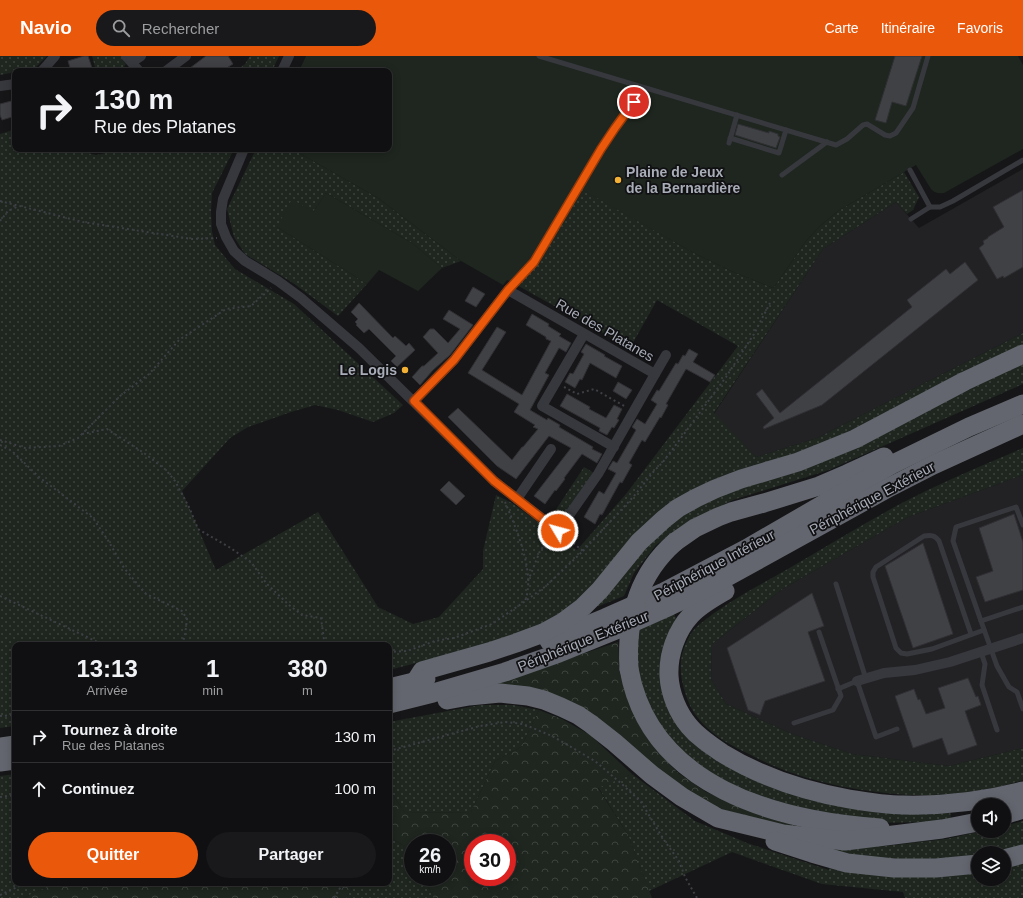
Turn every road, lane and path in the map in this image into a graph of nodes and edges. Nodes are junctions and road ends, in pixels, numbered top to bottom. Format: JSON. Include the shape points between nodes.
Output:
{"nodes":[{"id":1,"x":55,"y":56,"type":"edge"},
{"id":2,"x":126,"y":56,"type":"edge"},
{"id":3,"x":131,"y":56,"type":"edge"},
{"id":4,"x":141,"y":56,"type":"edge"},
{"id":5,"x":186,"y":56,"type":"edge"},
{"id":6,"x":289,"y":56,"type":"edge"},
{"id":7,"x":540,"y":56,"type":"edge"},
{"id":8,"x":928,"y":56,"type":"edge"},
{"id":9,"x":45,"y":68,"type":"edge"},
{"id":10,"x":136,"y":68,"type":"edge"},
{"id":11,"x":170,"y":68,"type":"edge"},
{"id":12,"x":283,"y":68,"type":"edge"},
{"id":13,"x":12,"y":84,"type":"edge"},
{"id":14,"x":0,"y":86,"type":"edge"},
{"id":15,"x":644,"y":88,"type":"junction"},
{"id":16,"x":737,"y":115,"type":"junction"},
{"id":17,"x":786,"y":130,"type":"junction"},
{"id":18,"x":827,"y":142,"type":"junction"},
{"id":19,"x":243,"y":152,"type":"edge"},
{"id":20,"x":1023,"y":160,"type":"edge"},
{"id":21,"x":910,"y":170,"type":"dead end"},
{"id":22,"x":782,"y":175,"type":"dead end"},
{"id":23,"x":0,"y":201,"type":"edge"},
{"id":24,"x":20,"y":206,"type":"junction"},
{"id":25,"x":930,"y":207,"type":"junction"},
{"id":26,"x":911,"y":219,"type":"dead end"},
{"id":27,"x":0,"y":220,"type":"edge"},
{"id":28,"x":226,"y":237,"type":"junction"},
{"id":29,"x":278,"y":281,"type":"junction"},
{"id":30,"x":508,"y":290,"type":"junction"},
{"id":31,"x":770,"y":303,"type":"dead end"},
{"id":32,"x":584,"y":334,"type":"junction"},
{"id":33,"x":1023,"y":354,"type":"edge"},
{"id":34,"x":666,"y":355,"type":"dead end"},
{"id":35,"x":655,"y":374,"type":"junction"},
{"id":36,"x":555,"y":383,"type":"junction"},
{"id":37,"x":1023,"y":399,"type":"edge"},
{"id":38,"x":414,"y":401,"type":"junction"},
{"id":39,"x":1023,"y":404,"type":"edge"},
{"id":40,"x":634,"y":412,"type":"junction"},
{"id":41,"x":1023,"y":424,"type":"edge"},
{"id":42,"x":82,"y":434,"type":"junction"},
{"id":43,"x":0,"y":440,"type":"edge"},
{"id":44,"x":0,"y":445,"type":"edge"},
{"id":45,"x":614,"y":447,"type":"junction"},
{"id":46,"x":551,"y":449,"type":"dead end"},
{"id":47,"x":504,"y":489,"type":"junction"},
{"id":48,"x":517,"y":499,"type":"junction"},
{"id":49,"x":835,"y":518,"type":"junction"},
{"id":50,"x":1023,"y":525,"type":"edge"},
{"id":51,"x":558,"y":531,"type":"junction"},
{"id":52,"x":583,"y":551,"type":"junction"},
{"id":53,"x":528,"y":581,"type":"junction"},
{"id":54,"x":836,"y":584,"type":"dead end"},
{"id":55,"x":0,"y":596,"type":"edge"},
{"id":56,"x":524,"y":602,"type":"junction"},
{"id":57,"x":1023,"y":607,"type":"edge"},
{"id":58,"x":981,"y":621,"type":"junction"},
{"id":59,"x":984,"y":630,"type":"junction"},
{"id":60,"x":819,"y":632,"type":"dead end"},
{"id":61,"x":972,"y":634,"type":"junction"},
{"id":62,"x":1023,"y":638,"type":"edge"},
{"id":63,"x":98,"y":642,"type":"edge"},
{"id":64,"x":183,"y":642,"type":"edge"},
{"id":65,"x":323,"y":642,"type":"edge"},
{"id":66,"x":986,"y":651,"type":"junction"},
{"id":67,"x":392,"y":652,"type":"edge"},
{"id":68,"x":862,"y":680,"type":"junction"},
{"id":69,"x":415,"y":682,"type":"junction"},
{"id":70,"x":392,"y":687,"type":"edge"},
{"id":71,"x":838,"y":688,"type":"junction"},
{"id":72,"x":1023,"y":690,"type":"edge"},
{"id":73,"x":1017,"y":692,"type":"junction"},
{"id":74,"x":398,"y":702,"type":"edge"},
{"id":75,"x":1023,"y":709,"type":"edge"},
{"id":76,"x":12,"y":715,"type":"edge"},
{"id":77,"x":0,"y":716,"type":"edge"},
{"id":78,"x":794,"y":723,"type":"dead end"},
{"id":79,"x":897,"y":729,"type":"dead end"},
{"id":80,"x":997,"y":730,"type":"dead end"},
{"id":81,"x":12,"y":745,"type":"edge"},
{"id":82,"x":0,"y":747,"type":"edge"},
{"id":83,"x":392,"y":750,"type":"edge"},
{"id":84,"x":12,"y":760,"type":"edge"},
{"id":85,"x":0,"y":762,"type":"edge"},
{"id":86,"x":1023,"y":791,"type":"edge"},
{"id":87,"x":12,"y":795,"type":"edge"},
{"id":88,"x":0,"y":797,"type":"edge"},
{"id":89,"x":1023,"y":809,"type":"edge"},
{"id":90,"x":1011,"y":812,"type":"edge"},
{"id":91,"x":718,"y":818,"type":"junction"},
{"id":92,"x":971,"y":823,"type":"edge"},
{"id":93,"x":917,"y":831,"type":"junction"},
{"id":94,"x":1023,"y":854,"type":"edge"},
{"id":95,"x":1011,"y":857,"type":"edge"},
{"id":96,"x":971,"y":865,"type":"edge"},
{"id":97,"x":20,"y":886,"type":"edge"},
{"id":98,"x":342,"y":886,"type":"edge"},
{"id":99,"x":0,"y":896,"type":"edge"},
{"id":100,"x":334,"y":898,"type":"edge"},
{"id":101,"x":697,"y":898,"type":"edge"}],
"edges":[{"from":1,"to":9,"type":"street"},
{"from":2,"to":10,"type":"street"},
{"from":3,"to":4,"type":"street","via":[[135,60]]},
{"from":5,"to":11,"type":"street"},
{"from":6,"to":12,"type":"street"},
{"from":7,"to":15,"type":"lane"},
{"from":8,"to":18,"type":"lane","via":[[913,108],[896,133],[885,135],[867,124],[836,145]]},
{"from":13,"to":14,"type":"street"},
{"from":15,"to":16,"type":"lane"},
{"from":15,"to":30,"type":"lane","via":[[615,128],[534,262]]},
{"from":16,"to":17,"type":"lane"},
{"from":16,"to":17,"type":"lane","via":[[730,141],[779,153]]},
{"from":17,"to":18,"type":"lane"},
{"from":18,"to":22,"type":"lane"},
{"from":19,"to":28,"type":"street","via":[[223,199],[221,224]]},
{"from":20,"to":25,"type":"lane","via":[[953,201],[940,207]]},
{"from":21,"to":25,"type":"lane"},
{"from":23,"to":24,"type":"path"},
{"from":24,"to":27,"type":"path","via":[[8,211]]},
{"from":24,"to":28,"type":"path","via":[[83,222],[192,239]]},
{"from":25,"to":26,"type":"lane"},
{"from":28,"to":29,"type":"street","via":[[234,251]]},
{"from":29,"to":38,"type":"street","via":[[359,348]]},
{"from":29,"to":42,"type":"path","via":[[251,306],[226,309],[179,340],[149,374],[120,396]]},
{"from":30,"to":32,"type":"street","name":"Rue des Platanes"},
{"from":30,"to":38,"type":"street","via":[[454,360]]},
{"from":31,"to":52,"type":"path","via":[[754,334],[726,377],[663,462]]},
{"from":32,"to":35,"type":"street","name":"Rue des Platanes"},
{"from":32,"to":36,"type":"street"},
{"from":33,"to":69,"type":"highway","via":[[965,381],[855,439],[798,462],[714,489],[696,498],[678,508],[639,542],[600,590],[563,622],[516,643],[422,671]]},
{"from":34,"to":35,"type":"street"},
{"from":35,"to":40,"type":"street","name":"Rue des Platanes"},
{"from":36,"to":40,"type":"path","via":[[577,394],[594,389]]},
{"from":36,"to":45,"type":"street","via":[[542,406]]},
{"from":37,"to":93,"type":"highway","bridge":true,"via":[[931,436],[819,486],[731,512],[695,528],[659,557],[648,573],[638,596],[630,627],[629,670],[646,720],[678,760],[695,773],[744,800],[801,818]]},
{"from":38,"to":47,"type":"street"},
{"from":39,"to":69,"type":"highway","name":"Périphérique Intérieur","via":[[891,465],[746,550],[664,592],[553,639]]},
{"from":40,"to":45,"type":"street","name":"Rue des Platanes"},
{"from":41,"to":49,"type":"highway","name":"Périphérique Extérieur","via":[[933,465]]},
{"from":42,"to":43,"type":"path","via":[[59,446],[25,448]]},
{"from":42,"to":65,"type":"path","via":[[108,429],[166,470],[175,481],[198,529],[251,562],[266,583],[302,615],[321,618]]},
{"from":44,"to":64,"type":"path","via":[[12,451],[39,477],[93,518],[124,568],[146,594],[182,611],[187,619]]},
{"from":45,"to":51,"type":"street","name":"Rue des Platanes"},
{"from":46,"to":48,"type":"street"},
{"from":47,"to":48,"type":"street"},
{"from":47,"to":53,"type":"path","via":[[502,497],[524,553]]},
{"from":48,"to":51,"type":"street"},
{"from":49,"to":74,"type":"highway","name":"Périphérique Extérieur","via":[[707,588],[616,630],[505,672]]},
{"from":49,"to":86,"type":"highway","via":[[830,528],[711,599],[684,623],[672,650],[669,671],[671,690],[678,710],[688,726],[711,746],[746,767],[779,781],[832,796],[903,805],[982,800]]},
{"from":50,"to":58,"type":"lane","via":[[1016,507],[956,527],[953,541]]},
{"from":51,"to":52,"type":"path"},
{"from":51,"to":53,"type":"path","via":[[540,551]]},
{"from":52,"to":56,"type":"path","via":[[546,586]]},
{"from":53,"to":56,"type":"path"},
{"from":54,"to":68,"type":"lane"},
{"from":55,"to":63,"type":"path"},
{"from":56,"to":67,"type":"path","via":[[485,627],[407,651]]},
{"from":57,"to":58,"type":"lane"},
{"from":58,"to":59,"type":"lane"},
{"from":59,"to":61,"type":"lane"},
{"from":59,"to":66,"type":"lane"},
{"from":60,"to":71,"type":"lane"},
{"from":61,"to":61,"type":"lane","via":[[932,649],[901,653],[896,648],[873,577],[876,567],[924,536],[936,537]]},
{"from":62,"to":66,"type":"street"},
{"from":66,"to":68,"type":"street","via":[[950,662],[915,670],[884,673]]},
{"from":66,"to":73,"type":"lane","via":[[1009,686]]},
{"from":66,"to":80,"type":"lane","via":[[982,685]]},
{"from":68,"to":71,"type":"lane"},
{"from":68,"to":79,"type":"lane","via":[[876,737]]},
{"from":69,"to":70,"type":"highway","name":"Périphérique Intérieur"},
{"from":71,"to":78,"type":"lane","via":[[841,696],[832,710]]},
{"from":72,"to":73,"type":"lane"},
{"from":73,"to":75,"type":"lane"},
{"from":74,"to":91,"type":"highway","via":[[421,704],[500,693],[544,700],[578,715],[652,775],[682,797]]},
{"from":76,"to":77,"type":"path"},
{"from":81,"to":82,"type":"highway"},
{"from":83,"to":101,"type":"path","via":[[480,726],[506,722],[523,724],[552,736],[595,761],[641,802],[678,861]]},
{"from":84,"to":85,"type":"highway"},
{"from":87,"to":88,"type":"path"},
{"from":89,"to":90,"type":"highway"},
{"from":91,"to":93,"type":"highway","via":[[783,834],[845,841]]},
{"from":91,"to":96,"type":"highway","via":[[758,836],[847,862],[894,868]]},
{"from":92,"to":93,"type":"highway"},
{"from":94,"to":95,"type":"highway"},
{"from":97,"to":99,"type":"path"},
{"from":98,"to":100,"type":"path"}]}
